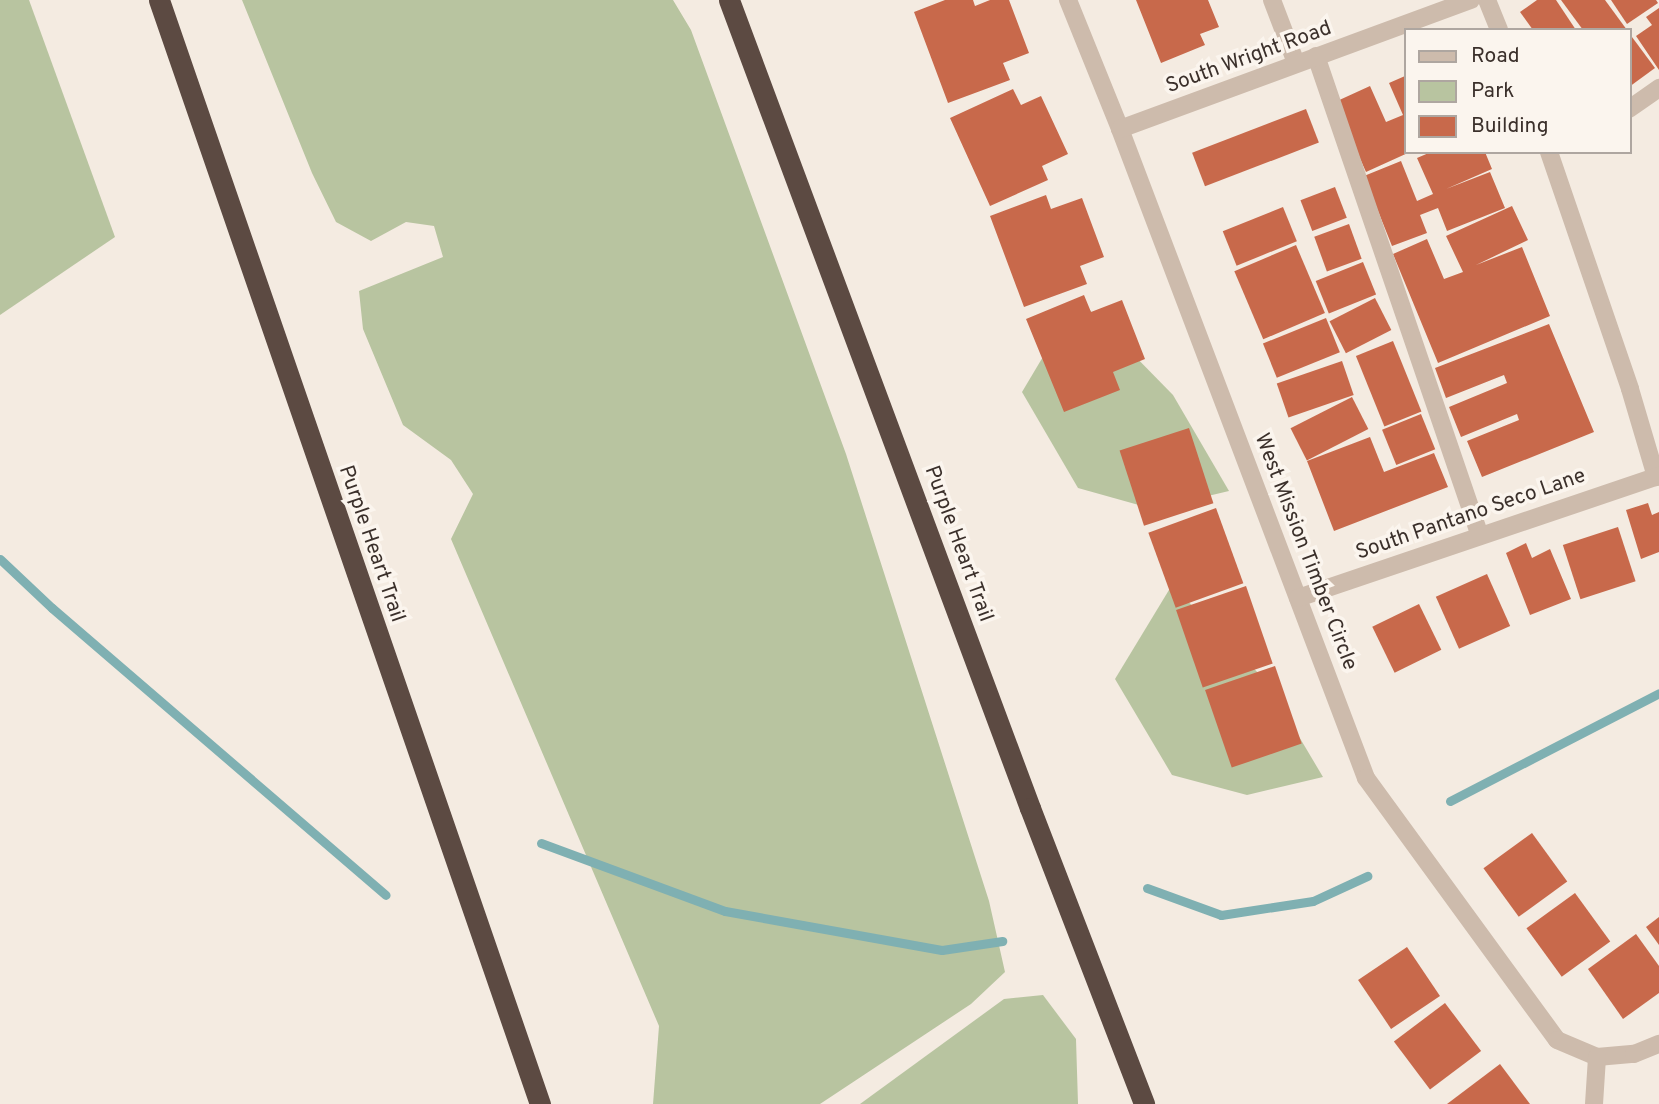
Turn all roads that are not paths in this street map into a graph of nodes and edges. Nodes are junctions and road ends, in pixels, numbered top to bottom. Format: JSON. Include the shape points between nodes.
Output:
{"nodes":[{"id":1,"x":159,"y":0,"type":"edge"},
{"id":2,"x":729,"y":0,"type":"edge"},
{"id":3,"x":1068,"y":0,"type":"edge"},
{"id":4,"x":1272,"y":0,"type":"edge"},
{"id":5,"x":1471,"y":0,"type":"edge"},
{"id":6,"x":1487,"y":0,"type":"edge"},
{"id":7,"x":1498,"y":28,"type":"edge"},
{"id":8,"x":1316,"y":56,"type":"junction"},
{"id":9,"x":1296,"y":63,"type":"junction"},
{"id":10,"x":1659,"y":88,"type":"edge"},
{"id":11,"x":1631,"y":108,"type":"edge"},
{"id":12,"x":1120,"y":129,"type":"junction"},
{"id":13,"x":1551,"y":154,"type":"edge"},
{"id":14,"x":1657,"y":476,"type":"edge"},
{"id":15,"x":1480,"y":537,"type":"junction"},
{"id":16,"x":1298,"y":598,"type":"junction"},
{"id":17,"x":1659,"y":1044,"type":"edge"},
{"id":18,"x":1597,"y":1057,"type":"junction"},
{"id":19,"x":540,"y":1104,"type":"edge"},
{"id":20,"x":1144,"y":1104,"type":"edge"},
{"id":21,"x":1594,"y":1104,"type":"edge"}],
"edges":[{"from":1,"to":19,"type":"highway","name":"Purple Heart Trail"},
{"from":2,"to":20,"type":"highway","name":"Purple Heart Trail"},
{"from":3,"to":12,"type":"street","name":"West Mission Timber Circle"},
{"from":4,"to":9,"type":"street"},
{"from":5,"to":8,"type":"street","name":"South Wright Road"},
{"from":6,"to":7,"type":"street"},
{"from":8,"to":9,"type":"street","name":"South Wright Road"},
{"from":8,"to":15,"type":"street"},
{"from":9,"to":12,"type":"street","name":"South Wright Road"},
{"from":10,"to":11,"type":"street"},
{"from":12,"to":16,"type":"street","name":"West Mission Timber Circle"},
{"from":13,"to":14,"type":"street"},
{"from":14,"to":15,"type":"street","name":"South Pantano Seco Lane"},
{"from":15,"to":16,"type":"street","name":"South Pantano Seco Lane"},
{"from":16,"to":18,"type":"street","name":"West Mission Timber Circle","via":[[1366,778],[1557,1040]]},
{"from":17,"to":18,"type":"street","name":"West Mission Timber Circle","via":[[1634,1054]]},
{"from":18,"to":21,"type":"street"}]}
